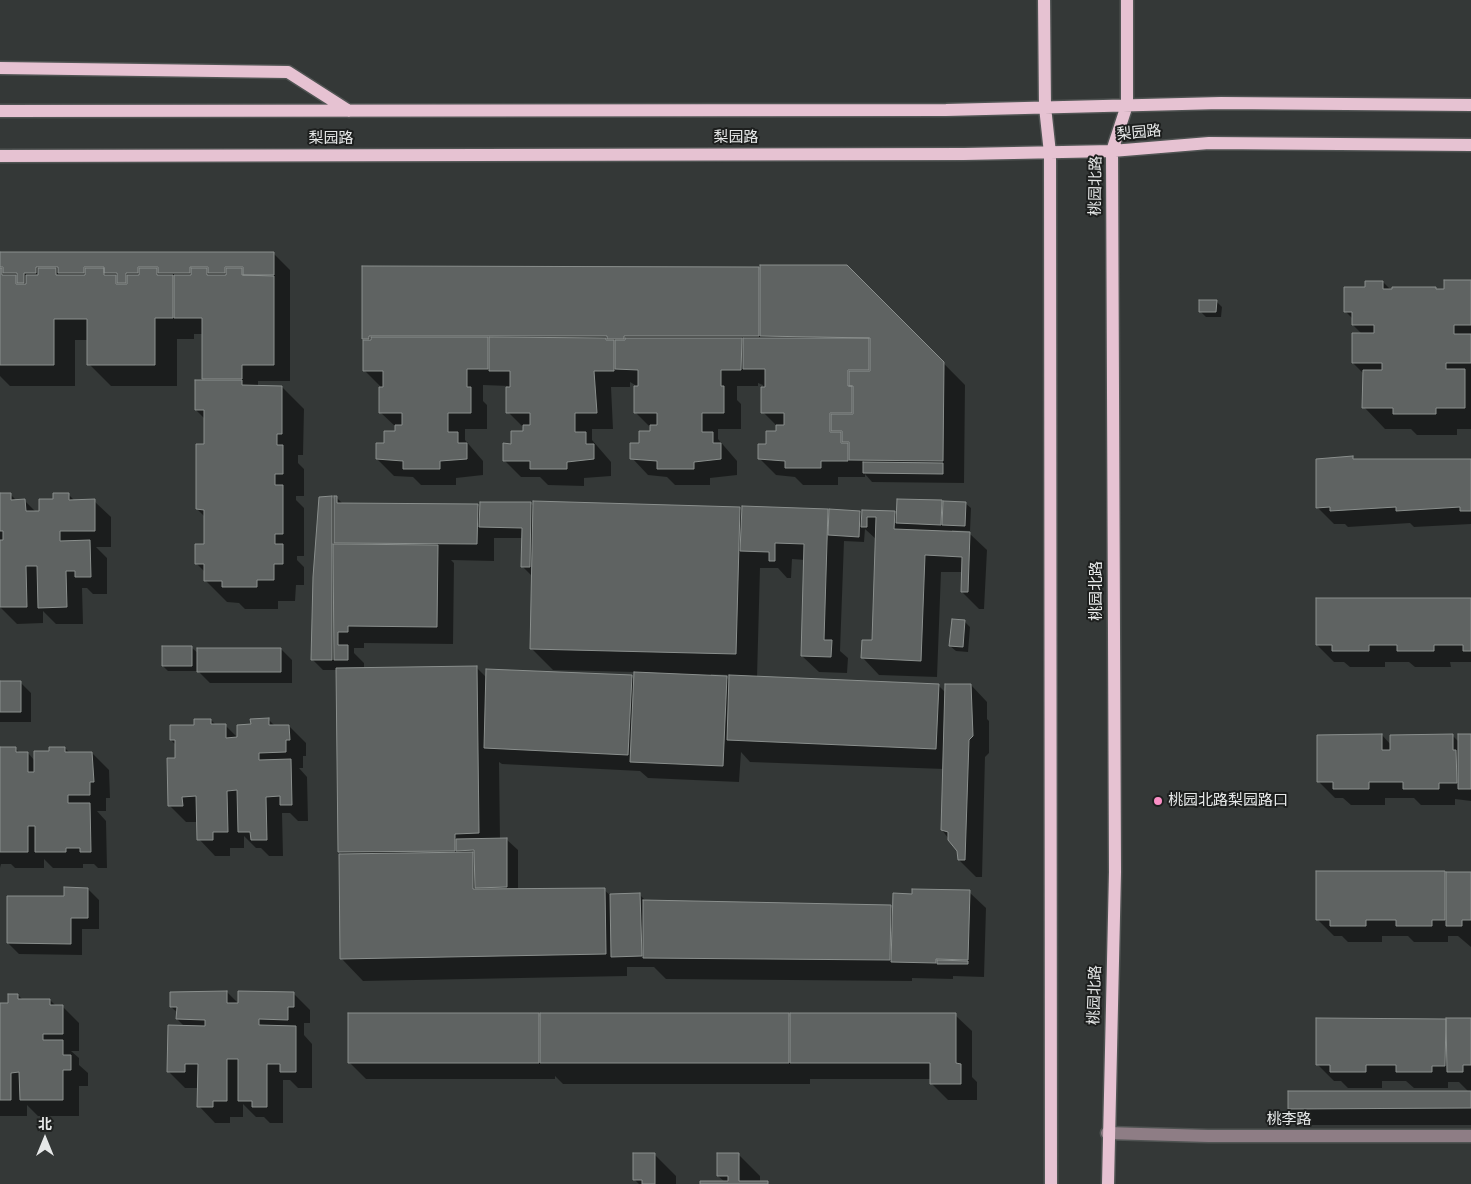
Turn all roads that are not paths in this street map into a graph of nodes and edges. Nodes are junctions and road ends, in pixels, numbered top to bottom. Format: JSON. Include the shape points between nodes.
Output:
{"nodes":[{"id":1,"x":1044,"y":0,"type":"edge"},
{"id":2,"x":1127,"y":0,"type":"edge"},
{"id":3,"x":0,"y":68,"type":"edge"},
{"id":4,"x":1127,"y":105,"type":"junction"},
{"id":5,"x":1471,"y":105,"type":"edge"},
{"id":6,"x":1045,"y":107,"type":"junction"},
{"id":7,"x":0,"y":111,"type":"edge"},
{"id":8,"x":349,"y":111,"type":"junction"},
{"id":9,"x":1471,"y":145,"type":"edge"},
{"id":10,"x":1112,"y":151,"type":"junction"},
{"id":11,"x":1050,"y":153,"type":"junction"},
{"id":12,"x":0,"y":156,"type":"edge"},
{"id":13,"x":1108,"y":1133,"type":"junction"},
{"id":14,"x":1471,"y":1136,"type":"edge"},
{"id":15,"x":1051,"y":1184,"type":"edge"},
{"id":16,"x":1108,"y":1184,"type":"edge"}],
"edges":[{"from":1,"to":6,"type":"main road"},
{"from":2,"to":4,"type":"main road","name":"桃园北路"},
{"from":3,"to":8,"type":"main road","via":[[288,72]]},
{"from":4,"to":5,"type":"main road","name":"梨园路"},
{"from":4,"to":6,"type":"main road","name":"梨园路"},
{"from":4,"to":10,"type":"main road","name":"桃园北路"},
{"from":6,"to":8,"type":"main road","name":"梨园路"},
{"from":6,"to":11,"type":"main road"},
{"from":7,"to":8,"type":"main road","name":"梨园路"},
{"from":9,"to":10,"type":"main road","name":"梨园路","via":[[1209,143]]},
{"from":10,"to":11,"type":"main road","name":"梨园路"},
{"from":10,"to":13,"type":"main road","name":"桃园北路","via":[[1114,872]]},
{"from":11,"to":12,"type":"main road","name":"梨园路"},
{"from":11,"to":15,"type":"main road"},
{"from":13,"to":14,"type":"street","name":"桃李路"},
{"from":13,"to":16,"type":"main road","name":"桃园北路"}]}
